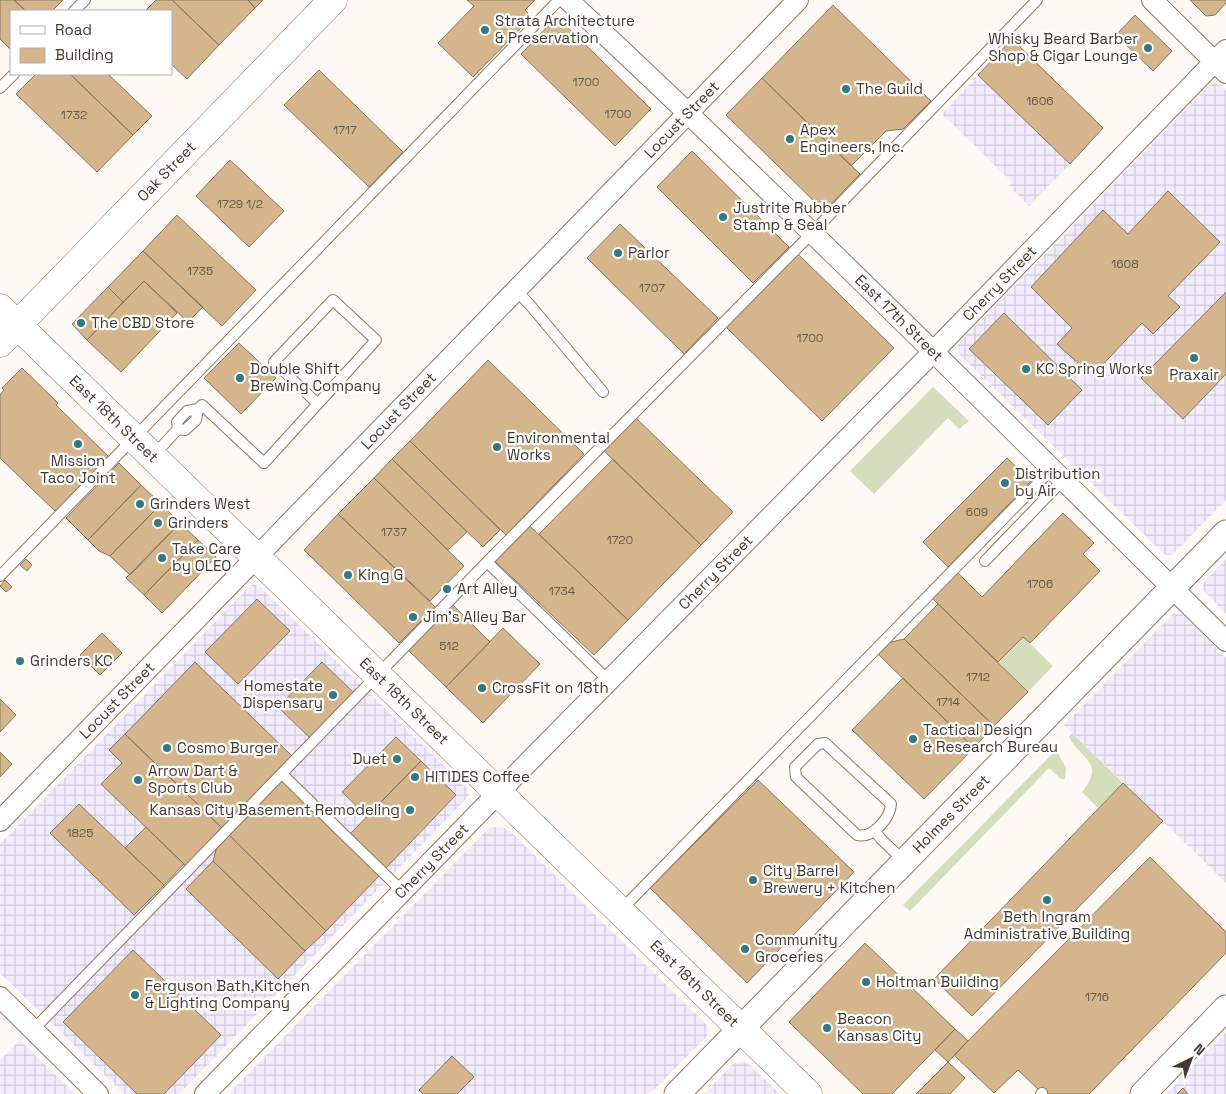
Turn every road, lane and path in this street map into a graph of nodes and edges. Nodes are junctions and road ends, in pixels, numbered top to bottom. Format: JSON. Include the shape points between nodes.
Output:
{"nodes":[{"id":1,"x":85,"y":0,"type":"edge"},
{"id":2,"x":333,"y":0,"type":"edge"},
{"id":3,"x":559,"y":0,"type":"edge"},
{"id":4,"x":568,"y":0,"type":"edge"},
{"id":5,"x":798,"y":0,"type":"edge"},
{"id":6,"x":1037,"y":0,"type":"edge"},
{"id":7,"x":1152,"y":0,"type":"edge"},
{"id":8,"x":75,"y":10,"type":"edge"},
{"id":9,"x":1222,"y":61,"type":"edge"},
{"id":10,"x":13,"y":75,"type":"edge"},
{"id":11,"x":0,"y":88,"type":"edge"},
{"id":12,"x":688,"y":112,"type":"junction"},
{"id":13,"x":812,"y":233,"type":"junction"},
{"id":14,"x":516,"y":290,"type":"junction"},
{"id":15,"x":6,"y":325,"type":"edge"},
{"id":16,"x":933,"y":352,"type":"junction"},
{"id":17,"x":603,"y":392,"type":"dead end"},
{"id":18,"x":318,"y":404,"type":"junction"},
{"id":19,"x":143,"y":448,"type":"junction"},
{"id":20,"x":1057,"y":474,"type":"junction"},
{"id":21,"x":1226,"y":533,"type":"edge"},
{"id":22,"x":256,"y":557,"type":"junction"},
{"id":23,"x":985,"y":561,"type":"dead end"},
{"id":24,"x":487,"y":562,"type":"junction"},
{"id":25,"x":0,"y":576,"type":"edge"},
{"id":26,"x":1172,"y":588,"type":"junction"},
{"id":27,"x":1226,"y":641,"type":"edge"},
{"id":28,"x":378,"y":675,"type":"junction"},
{"id":29,"x":609,"y":681,"type":"junction"},
{"id":30,"x":282,"y":774,"type":"junction"},
{"id":31,"x":498,"y":793,"type":"junction"},
{"id":32,"x":0,"y":821,"type":"edge"},
{"id":33,"x":875,"y":831,"type":"junction"},
{"id":34,"x":904,"y":860,"type":"junction"},
{"id":35,"x":402,"y":891,"type":"junction"},
{"id":36,"x":620,"y":911,"type":"junction"},
{"id":37,"x":0,"y":997,"type":"edge"},
{"id":38,"x":1226,"y":1008,"type":"edge"},
{"id":39,"x":740,"y":1028,"type":"junction"},
{"id":40,"x":33,"y":1030,"type":"junction"},
{"id":41,"x":98,"y":1094,"type":"edge"},
{"id":42,"x":206,"y":1094,"type":"edge"},
{"id":43,"x":676,"y":1094,"type":"edge"},
{"id":44,"x":808,"y":1094,"type":"edge"},
{"id":45,"x":1143,"y":1094,"type":"edge"}],
"edges":[{"from":1,"to":8,"type":"lane"},
{"from":2,"to":15,"type":"main road","name":"Oak Street"},
{"from":3,"to":19,"type":"lane"},
{"from":4,"to":12,"type":"street","name":"East 17th Street"},
{"from":5,"to":12,"type":"street","name":"Locust Street"},
{"from":6,"to":13,"type":"lane"},
{"from":7,"to":9,"type":"street"},
{"from":9,"to":16,"type":"street","name":"Cherry Street"},
{"from":10,"to":11,"type":"lane"},
{"from":12,"to":13,"type":"street","name":"East 17th Street"},
{"from":12,"to":14,"type":"street","name":"Locust Street"},
{"from":13,"to":16,"type":"street","name":"East 17th Street"},
{"from":13,"to":24,"type":"lane"},
{"from":14,"to":17,"type":"lane"},
{"from":14,"to":22,"type":"street","name":"Locust Street"},
{"from":15,"to":19,"type":"main road","name":"East 18th Street"},
{"from":16,"to":20,"type":"street","name":"East 17th Street"},
{"from":16,"to":29,"type":"street","name":"Cherry Street"},
{"from":18,"to":18,"type":"lane","via":[[376,340],[333,300],[274,362]]},
{"from":18,"to":19,"type":"lane","via":[[264,463],[202,405],[196,420],[185,430],[178,429]]},
{"from":19,"to":22,"type":"main road","name":"East 18th Street"},
{"from":19,"to":25,"type":"lane"},
{"from":20,"to":23,"type":"lane"},
{"from":20,"to":26,"type":"street","name":"East 17th Street"},
{"from":20,"to":36,"type":"lane"},
{"from":21,"to":26,"type":"street","name":"Holmes Street"},
{"from":22,"to":28,"type":"main road","name":"East 18th Street"},
{"from":22,"to":32,"type":"street","name":"Locust Street"},
{"from":24,"to":28,"type":"lane"},
{"from":24,"to":29,"type":"lane"},
{"from":26,"to":27,"type":"street","name":"East 17th Street"},
{"from":26,"to":34,"type":"street","name":"Holmes Street"},
{"from":28,"to":30,"type":"lane"},
{"from":28,"to":31,"type":"main road","name":"East 18th Street"},
{"from":29,"to":31,"type":"street","name":"Cherry Street"},
{"from":30,"to":35,"type":"lane"},
{"from":30,"to":40,"type":"lane"},
{"from":31,"to":35,"type":"street","name":"Cherry Street"},
{"from":31,"to":36,"type":"main road","name":"East 18th Street"},
{"from":33,"to":33,"type":"lane","via":[[890,811],[891,804],[826,743],[818,744],[795,766],[796,777],[857,835]]},
{"from":33,"to":34,"type":"lane"},
{"from":34,"to":39,"type":"street","name":"Holmes Street"},
{"from":35,"to":42,"type":"street","name":"Cherry Street"},
{"from":36,"to":39,"type":"main road","name":"East 18th Street"},
{"from":37,"to":40,"type":"street"},
{"from":38,"to":45,"type":"street"},
{"from":39,"to":43,"type":"street","name":"Holmes Street"},
{"from":39,"to":44,"type":"main road","name":"East 18th Street"},
{"from":40,"to":41,"type":"street"}]}
